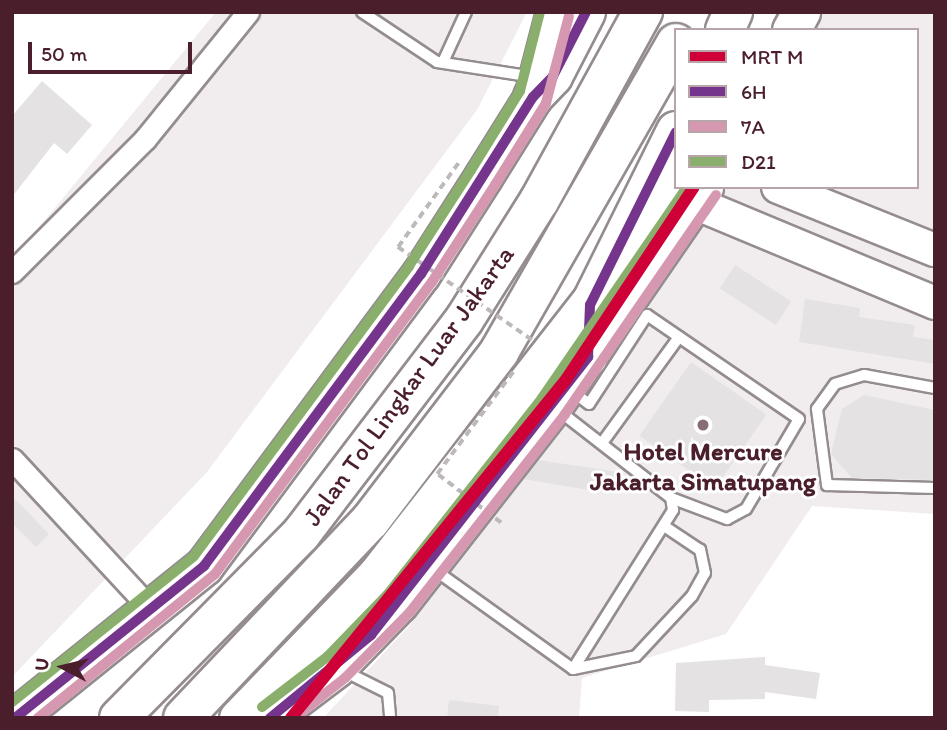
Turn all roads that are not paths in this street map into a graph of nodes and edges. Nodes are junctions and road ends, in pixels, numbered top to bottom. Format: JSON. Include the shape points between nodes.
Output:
{"nodes":[{"id":1,"x":248,"y":12,"type":"edge"},
{"id":2,"x":362,"y":12,"type":"edge"},
{"id":3,"x":466,"y":12,"type":"edge"},
{"id":4,"x":555,"y":12,"type":"edge"},
{"id":5,"x":586,"y":12,"type":"edge"},
{"id":6,"x":643,"y":12,"type":"edge"},
{"id":7,"x":691,"y":12,"type":"edge"},
{"id":8,"x":733,"y":12,"type":"edge"},
{"id":9,"x":801,"y":12,"type":"edge"},
{"id":10,"x":683,"y":28,"type":"edge"},
{"id":11,"x":725,"y":28,"type":"edge"},
{"id":12,"x":793,"y":28,"type":"edge"},
{"id":13,"x":674,"y":47,"type":"edge"},
{"id":14,"x":443,"y":62,"type":"junction"},
{"id":15,"x":535,"y":87,"type":"junction"},
{"id":16,"x":674,"y":135,"type":"edge"},
{"id":17,"x":783,"y":189,"type":"edge"},
{"id":18,"x":693,"y":193,"type":"edge"},
{"id":19,"x":935,"y":250,"type":"edge"},
{"id":20,"x":12,"y":272,"type":"edge"},
{"id":21,"x":935,"y":303,"type":"edge"},
{"id":22,"x":590,"y":305,"type":"junction"},
{"id":23,"x":679,"y":337,"type":"junction"},
{"id":24,"x":935,"y":388,"type":"edge"},
{"id":25,"x":568,"y":391,"type":"junction"},
{"id":26,"x":602,"y":443,"type":"junction"},
{"id":27,"x":12,"y":459,"type":"edge"},
{"id":28,"x":935,"y":488,"type":"edge"},
{"id":29,"x":671,"y":498,"type":"junction"},
{"id":30,"x":664,"y":526,"type":"junction"},
{"id":31,"x":428,"y":566,"type":"junction"},
{"id":32,"x":151,"y":609,"type":"junction"},
{"id":33,"x":336,"y":668,"type":"junction"},
{"id":34,"x":573,"y":669,"type":"junction"},
{"id":35,"x":23,"y":713,"type":"edge"},
{"id":36,"x":264,"y":717,"type":"edge"},
{"id":37,"x":120,"y":718,"type":"edge"},
{"id":38,"x":183,"y":718,"type":"edge"},
{"id":39,"x":390,"y":718,"type":"edge"}],
"edges":[{"from":1,"to":20,"type":"street","via":[[145,139]]},
{"from":2,"to":14,"type":"lane"},
{"from":3,"to":14,"type":"lane"},
{"from":4,"to":15,"type":"highway"},
{"from":5,"to":15,"type":"highway","via":[[554,76]]},
{"from":6,"to":37,"type":"highway","name":"Jalan Tol Lingkar Luar Jakarta","via":[[539,201],[464,320],[301,534],[247,594]]},
{"from":7,"to":10,"type":"highway"},
{"from":8,"to":11,"type":"highway"},
{"from":9,"to":12,"type":"highway"},
{"from":13,"to":38,"type":"highway","name":"Jalan Tol Lingkar Luar Jakarta","via":[[522,319],[396,489],[279,623]]},
{"from":14,"to":15,"type":"lane"},
{"from":15,"to":32,"type":"highway","via":[[421,274],[204,566]]},
{"from":16,"to":22,"type":"highway"},
{"from":17,"to":19,"type":"main road"},
{"from":18,"to":21,"type":"main road"},
{"from":18,"to":22,"type":"highway"},
{"from":18,"to":25,"type":"highway"},
{"from":22,"to":25,"type":"highway"},
{"from":22,"to":36,"type":"highway"},
{"from":23,"to":25,"type":"lane","via":[[647,315],[589,404]]},
{"from":23,"to":26,"type":"lane"},
{"from":23,"to":29,"type":"lane","via":[[799,419],[739,517]]},
{"from":24,"to":28,"type":"lane","via":[[864,375],[835,384],[817,408],[827,485]]},
{"from":25,"to":26,"type":"lane"},
{"from":25,"to":31,"type":"highway"},
{"from":26,"to":29,"type":"lane"},
{"from":27,"to":32,"type":"street"},
{"from":29,"to":30,"type":"lane","via":[[673,510]]},
{"from":30,"to":34,"type":"lane"},
{"from":30,"to":34,"type":"lane","via":[[700,550],[705,573],[692,596],[636,656]]},
{"from":31,"to":33,"type":"highway"},
{"from":31,"to":34,"type":"lane"},
{"from":32,"to":35,"type":"highway"},
{"from":33,"to":36,"type":"highway"},
{"from":33,"to":39,"type":"lane","via":[[375,681],[388,693]]}]}
